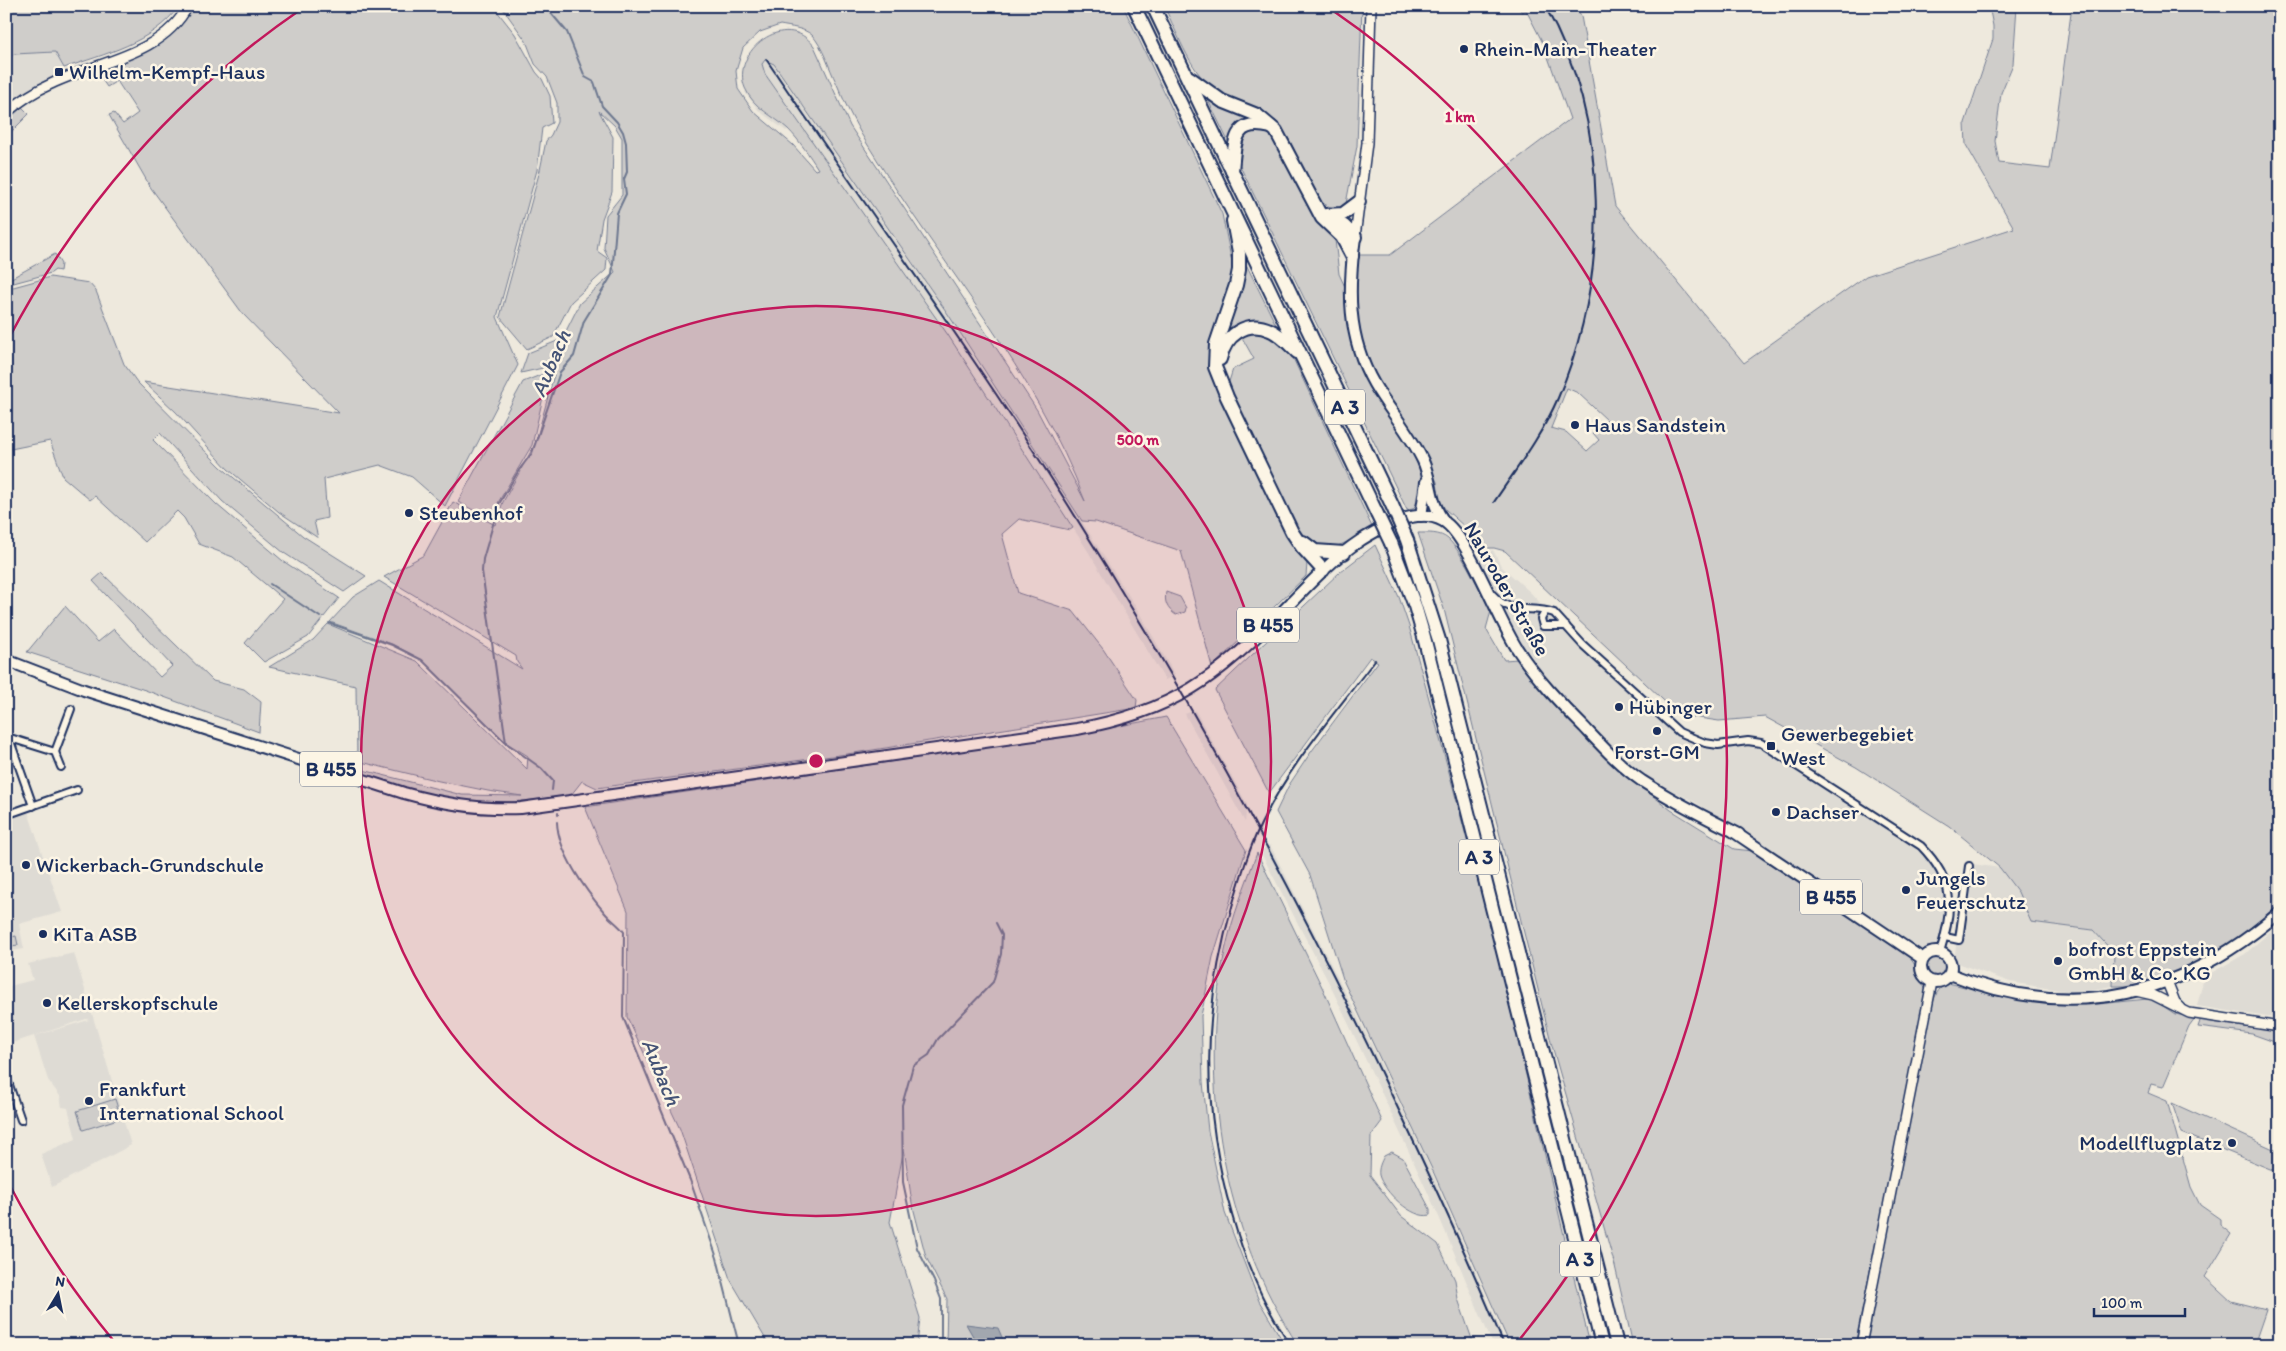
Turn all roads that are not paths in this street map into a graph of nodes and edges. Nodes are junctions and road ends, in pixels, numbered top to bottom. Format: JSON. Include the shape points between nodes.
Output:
{"nodes":[{"id":1,"x":188,"y":6,"type":"edge"},
{"id":2,"x":1134,"y":6,"type":"edge"},
{"id":3,"x":1153,"y":6,"type":"edge"},
{"id":4,"x":1371,"y":6,"type":"edge"},
{"id":5,"x":1186,"y":74,"type":"junction"},
{"id":6,"x":6,"y":113,"type":"edge"},
{"id":7,"x":1271,"y":127,"type":"junction"},
{"id":8,"x":1232,"y":171,"type":"junction"},
{"id":9,"x":1359,"y":202,"type":"junction"},
{"id":10,"x":1231,"y":206,"type":"junction"},
{"id":11,"x":1320,"y":212,"type":"junction"},
{"id":12,"x":1335,"y":230,"type":"junction"},
{"id":13,"x":1355,"y":237,"type":"junction"},
{"id":14,"x":1352,"y":256,"type":"junction"},
{"id":15,"x":1301,"y":355,"type":"junction"},
{"id":16,"x":1219,"y":376,"type":"junction"},
{"id":17,"x":1426,"y":470,"type":"junction"},
{"id":18,"x":1432,"y":495,"type":"junction"},
{"id":19,"x":1421,"y":516,"type":"junction"},
{"id":20,"x":1444,"y":522,"type":"junction"},
{"id":21,"x":1292,"y":532,"type":"junction"},
{"id":22,"x":1316,"y":551,"type":"junction"},
{"id":23,"x":1344,"y":553,"type":"junction"},
{"id":24,"x":1323,"y":570,"type":"junction"},
{"id":25,"x":1482,"y":582,"type":"junction"},
{"id":26,"x":1545,"y":612,"type":"junction"},
{"id":27,"x":1566,"y":626,"type":"junction"},
{"id":28,"x":6,"y":660,"type":"edge"},
{"id":29,"x":71,"y":709,"type":"dead end"},
{"id":30,"x":8,"y":737,"type":"edge"},
{"id":31,"x":55,"y":752,"type":"junction"},
{"id":32,"x":61,"y":767,"type":"dead end"},
{"id":33,"x":77,"y":790,"type":"dead end"},
{"id":34,"x":33,"y":806,"type":"junction"},
{"id":35,"x":6,"y":815,"type":"edge"},
{"id":36,"x":1969,"y":866,"type":"dead end"},
{"id":37,"x":2280,"y":912,"type":"edge"},
{"id":38,"x":1945,"y":937,"type":"junction"},
{"id":39,"x":1940,"y":952,"type":"junction"},
{"id":40,"x":1923,"y":959,"type":"junction"},
{"id":41,"x":1950,"y":974,"type":"junction"},
{"id":42,"x":1932,"y":982,"type":"junction"},
{"id":43,"x":2167,"y":982,"type":"junction"},
{"id":44,"x":2136,"y":991,"type":"junction"},
{"id":45,"x":2168,"y":1003,"type":"junction"},
{"id":46,"x":2185,"y":1011,"type":"junction"},
{"id":47,"x":2280,"y":1027,"type":"edge"},
{"id":48,"x":6,"y":1076,"type":"edge"},
{"id":49,"x":21,"y":1120,"type":"dead end"},
{"id":50,"x":1602,"y":1345,"type":"edge"},
{"id":51,"x":1617,"y":1345,"type":"edge"},
{"id":52,"x":1861,"y":1345,"type":"edge"}],
"edges":[{"from":1,"to":6,"type":"main road","via":[[170,30],[152,44],[52,83]]},
{"from":2,"to":10,"type":"highway","number":"A 3"},
{"from":3,"to":5,"type":"highway","number":"A 3"},
{"from":4,"to":9,"type":"main road","via":[[1367,143]]},
{"from":5,"to":7,"type":"highway","via":[[1222,101],[1257,115]]},
{"from":5,"to":8,"type":"highway","number":"A 3"},
{"from":7,"to":8,"type":"highway","via":[[1255,124],[1240,131]]},
{"from":7,"to":11,"type":"highway","via":[[1283,142]]},
{"from":8,"to":51,"type":"highway","number":"A 3","bridge":true,"via":[[1407,540],[1439,640]]},
{"from":9,"to":11,"type":"highway","via":[[1343,214]]},
{"from":9,"to":13,"type":"main road"},
{"from":10,"to":15,"type":"highway","number":"A 3"},
{"from":10,"to":16,"type":"highway","via":[[1239,253],[1238,270],[1214,352]]},
{"from":11,"to":12,"type":"highway"},
{"from":11,"to":13,"type":"highway","via":[[1344,226]]},
{"from":12,"to":13,"type":"highway"},
{"from":12,"to":14,"type":"highway","via":[[1346,242]]},
{"from":13,"to":14,"type":"main road"},
{"from":14,"to":17,"type":"main road","via":[[1350,311],[1360,354],[1374,384],[1412,441]]},
{"from":15,"to":16,"type":"highway","via":[[1277,333],[1250,327],[1233,334],[1227,341],[1220,358]]},
{"from":15,"to":50,"type":"highway","number":"A 3","bridge":true,"via":[[1391,544],[1415,606]]},
{"from":16,"to":21,"type":"highway"},
{"from":17,"to":18,"type":"main road"},
{"from":17,"to":19,"type":"main road"},
{"from":18,"to":19,"type":"main road","via":[[1429,509]]},
{"from":18,"to":20,"type":"main road"},
{"from":19,"to":20,"type":"main road","name":"Nauroder Straße","number":"B 455"},
{"from":19,"to":23,"type":"main road","name":"Nauroder Straße","number":"B 455","via":[[1392,524]]},
{"from":20,"to":25,"type":"main road","name":"Nauroder Straße","number":"B 455","via":[[1460,538]]},
{"from":21,"to":22,"type":"highway"},
{"from":21,"to":24,"type":"highway"},
{"from":22,"to":23,"type":"highway"},
{"from":22,"to":24,"type":"highway"},
{"from":23,"to":24,"type":"main road","name":"Nauroder Straße","number":"B 455"},
{"from":24,"to":28,"type":"main road","number":"B 455","via":[[1250,644],[1211,676],[1173,700],[1126,718],[1077,729],[502,809],[457,806],[404,793],[76,687]]},
{"from":25,"to":26,"type":"street","via":[[1505,606]]},
{"from":25,"to":40,"type":"main road","name":"Nauroder Straße","number":"B 455","via":[[1502,624],[1529,666],[1586,729],[1634,774],[1684,798]]},
{"from":26,"to":27,"type":"street","via":[[1554,613]]},
{"from":26,"to":27,"type":"street","via":[[1540,619],[1543,626]]},
{"from":27,"to":38,"type":"street","via":[[1679,732],[1718,745],[1748,741],[1761,743],[1921,846],[1942,872],[1946,884],[1950,910]]},
{"from":29,"to":31,"type":"street"},
{"from":30,"to":31,"type":"street"},
{"from":30,"to":34,"type":"street"},
{"from":31,"to":32,"type":"street"},
{"from":33,"to":34,"type":"street"},
{"from":34,"to":35,"type":"street"},
{"from":36,"to":38,"type":"street","via":[[1959,940]]},
{"from":37,"to":43,"type":"main road","via":[[2227,953]]},
{"from":38,"to":39,"type":"street"},
{"from":39,"to":40,"type":"main road","via":[[1930,953]]},
{"from":39,"to":41,"type":"main road","via":[[1950,961]]},
{"from":40,"to":42,"type":"main road","via":[[1921,971]]},
{"from":41,"to":42,"type":"main road","via":[[1942,981]]},
{"from":41,"to":44,"type":"main road","via":[[1998,990],[2042,997],[2092,998]]},
{"from":42,"to":52,"type":"main road"},
{"from":43,"to":44,"type":"main road"},
{"from":43,"to":45,"type":"main road","via":[[2163,994]]},
{"from":43,"to":46,"type":"main road","via":[[2175,1002]]},
{"from":44,"to":45,"type":"main road"},
{"from":45,"to":46,"type":"main road"},
{"from":46,"to":47,"type":"main road"},
{"from":48,"to":49,"type":"street"}]}
